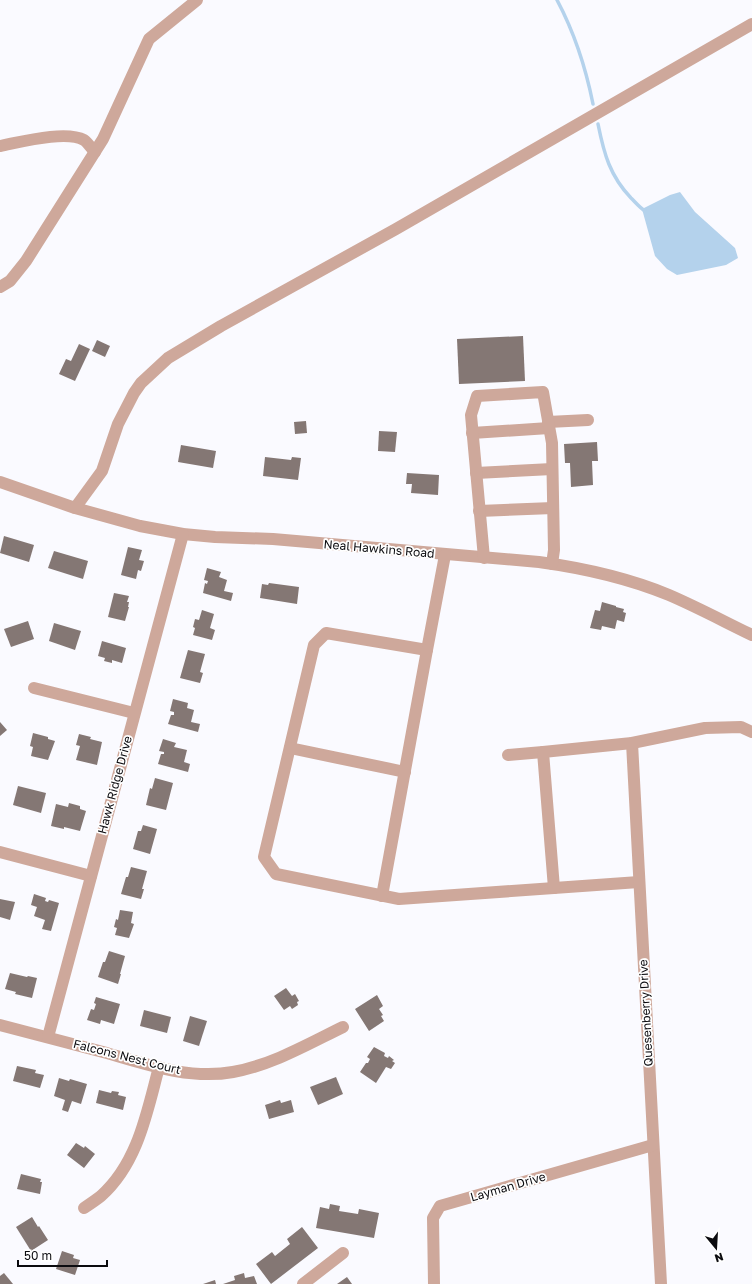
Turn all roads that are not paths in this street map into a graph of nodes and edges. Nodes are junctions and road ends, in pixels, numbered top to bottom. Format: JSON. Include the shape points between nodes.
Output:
{"nodes":[{"id":1,"x":197,"y":0,"type":"edge"},
{"id":2,"x":752,"y":24,"type":"edge"},
{"id":3,"x":0,"y":146,"type":"edge"},
{"id":4,"x":95,"y":152,"type":"junction"},
{"id":5,"x":0,"y":287,"type":"edge"},
{"id":6,"x":588,"y":420,"type":"dead end"},
{"id":7,"x":549,"y":425,"type":"junction"},
{"id":8,"x":472,"y":433,"type":"junction"},
{"id":9,"x":552,"y":469,"type":"junction"},
{"id":10,"x":476,"y":473,"type":"junction"},
{"id":11,"x":0,"y":482,"type":"edge"},
{"id":12,"x":75,"y":508,"type":"junction"},
{"id":13,"x":553,"y":508,"type":"junction"},
{"id":14,"x":480,"y":511,"type":"junction"},
{"id":15,"x":183,"y":534,"type":"junction"},
{"id":16,"x":445,"y":555,"type":"junction"},
{"id":17,"x":484,"y":558,"type":"junction"},
{"id":18,"x":552,"y":564,"type":"junction"},
{"id":19,"x":752,"y":636,"type":"edge"},
{"id":20,"x":427,"y":650,"type":"junction"},
{"id":21,"x":34,"y":688,"type":"dead end"},
{"id":22,"x":134,"y":713,"type":"junction"},
{"id":23,"x":752,"y":732,"type":"edge"},
{"id":24,"x":632,"y":743,"type":"junction"},
{"id":25,"x":290,"y":748,"type":"junction"},
{"id":26,"x":544,"y":752,"type":"junction"},
{"id":27,"x":508,"y":755,"type":"dead end"},
{"id":28,"x":405,"y":772,"type":"junction"},
{"id":29,"x":0,"y":852,"type":"edge"},
{"id":30,"x":91,"y":876,"type":"junction"},
{"id":31,"x":639,"y":882,"type":"junction"},
{"id":32,"x":554,"y":888,"type":"junction"},
{"id":33,"x":382,"y":896,"type":"junction"},
{"id":34,"x":0,"y":1025,"type":"edge"},
{"id":35,"x":343,"y":1028,"type":"dead end"},
{"id":36,"x":48,"y":1037,"type":"junction"},
{"id":37,"x":159,"y":1068,"type":"junction"},
{"id":38,"x":653,"y":1145,"type":"junction"},
{"id":39,"x":84,"y":1208,"type":"dead end"},
{"id":40,"x":343,"y":1253,"type":"dead end"},
{"id":41,"x":659,"y":1283,"type":"edge"},
{"id":42,"x":303,"y":1284,"type":"edge"},
{"id":43,"x":434,"y":1284,"type":"edge"}],
"edges":[{"from":1,"to":4,"type":"street","via":[[149,39],[103,140]]},
{"from":2,"to":12,"type":"street","via":[[168,358],[134,393],[118,424],[102,471]]},
{"from":3,"to":4,"type":"street","via":[[51,136],[73,136],[84,141]]},
{"from":4,"to":5,"type":"street","via":[[26,261],[10,281]]},
{"from":6,"to":7,"type":"street"},
{"from":7,"to":8,"type":"street"},
{"from":7,"to":8,"type":"street","via":[[543,392],[477,396],[471,415]]},
{"from":7,"to":9,"type":"street"},
{"from":8,"to":10,"type":"street"},
{"from":9,"to":10,"type":"street"},
{"from":9,"to":13,"type":"street"},
{"from":10,"to":14,"type":"street"},
{"from":11,"to":12,"type":"street","name":"Neal Hawkins Road"},
{"from":12,"to":15,"type":"street","name":"Neal Hawkins Road","via":[[140,526]]},
{"from":13,"to":14,"type":"street"},
{"from":13,"to":18,"type":"street"},
{"from":14,"to":17,"type":"street"},
{"from":15,"to":16,"type":"street","name":"Neal Hawkins Road","via":[[215,538],[273,539]]},
{"from":15,"to":22,"type":"street","name":"Hawk Ridge Drive"},
{"from":16,"to":17,"type":"street","name":"Neal Hawkins Road"},
{"from":16,"to":20,"type":"street"},
{"from":17,"to":18,"type":"street","name":"Neal Hawkins Road"},
{"from":18,"to":19,"type":"street","name":"Neal Hawkins Road","via":[[595,572],[669,595]]},
{"from":20,"to":25,"type":"street","via":[[326,633],[314,645]]},
{"from":20,"to":28,"type":"street"},
{"from":21,"to":22,"type":"street"},
{"from":22,"to":30,"type":"street","name":"Hawk Ridge Drive"},
{"from":23,"to":24,"type":"street","via":[[742,727],[705,728]]},
{"from":24,"to":26,"type":"street"},
{"from":24,"to":31,"type":"street","name":"Quesenberry Drive"},
{"from":25,"to":28,"type":"street"},
{"from":25,"to":33,"type":"street","via":[[264,857],[276,874]]},
{"from":26,"to":27,"type":"street"},
{"from":26,"to":32,"type":"street"},
{"from":28,"to":33,"type":"street"},
{"from":29,"to":30,"type":"street"},
{"from":30,"to":36,"type":"street","name":"Hawk Ridge Drive"},
{"from":31,"to":32,"type":"street"},
{"from":31,"to":38,"type":"street","name":"Quesenberry Drive"},
{"from":32,"to":33,"type":"street","via":[[398,899]]},
{"from":34,"to":36,"type":"street","name":"Falcons Nest Court"},
{"from":35,"to":37,"type":"street","name":"Falcons Nest Court","via":[[246,1069],[216,1073]]},
{"from":36,"to":37,"type":"street","name":"Falcons Nest Court"},
{"from":37,"to":39,"type":"street","via":[[142,1130],[131,1157],[102,1196]]},
{"from":38,"to":41,"type":"street","name":"Quesenberry Drive"},
{"from":38,"to":43,"type":"street","name":"Layman Drive","via":[[440,1206],[433,1218]]},
{"from":40,"to":42,"type":"street"}]}
